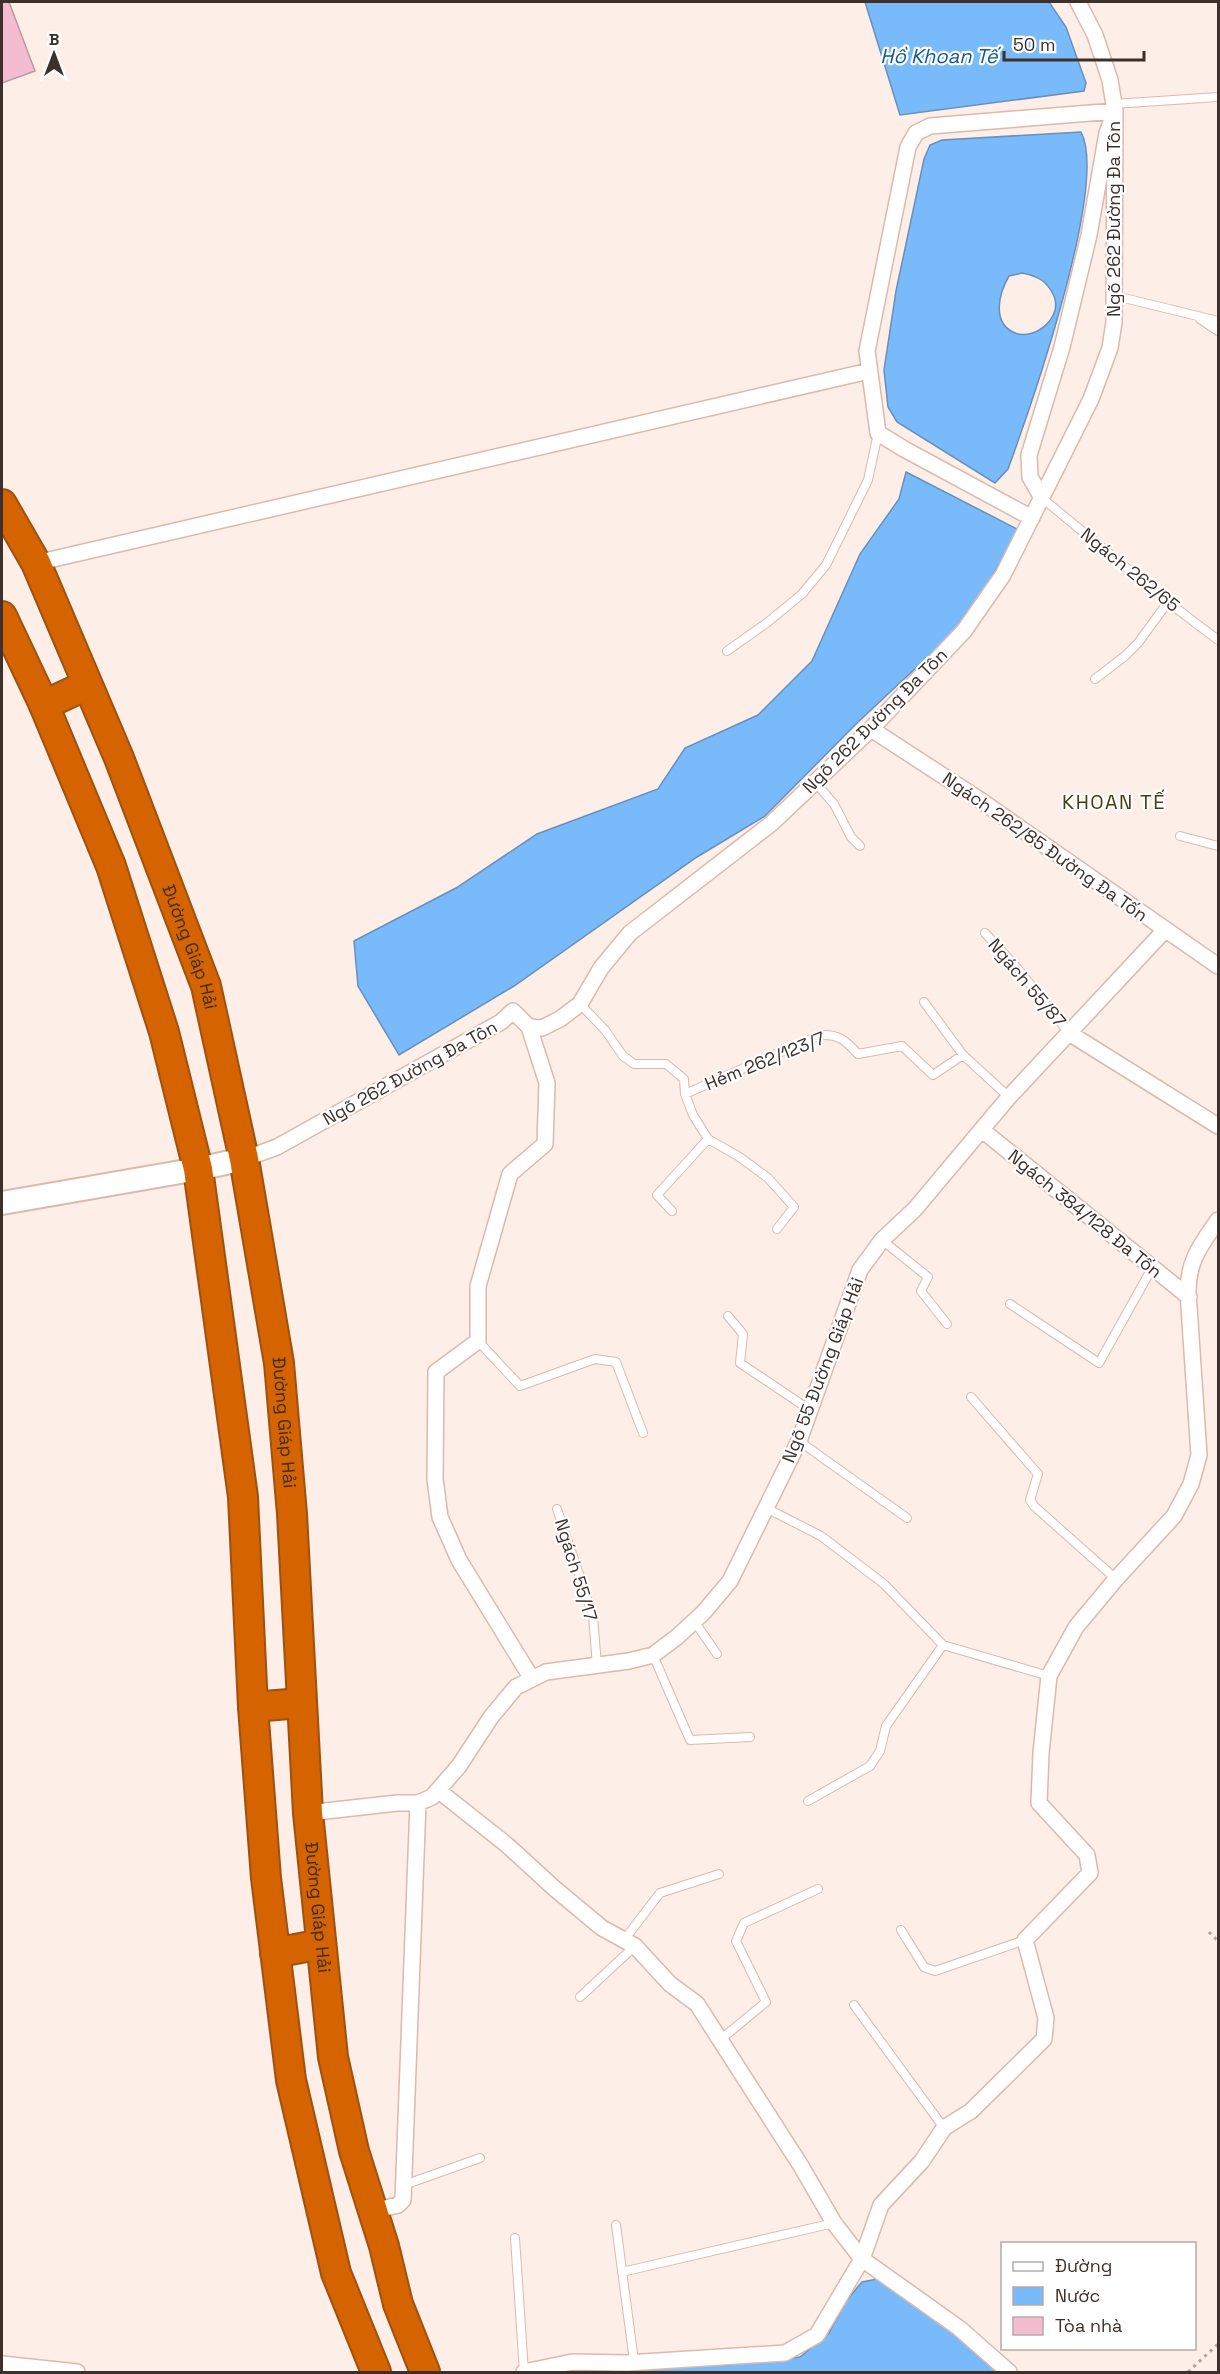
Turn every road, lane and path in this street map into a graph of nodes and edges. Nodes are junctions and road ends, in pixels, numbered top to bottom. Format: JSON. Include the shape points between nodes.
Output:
{"nodes":[{"id":1,"x":1078,"y":2,"type":"edge"},
{"id":2,"x":1218,"y":97,"type":"edge"},
{"id":3,"x":1114,"y":107,"type":"junction"},
{"id":4,"x":1116,"y":296,"type":"junction"},
{"id":5,"x":1196,"y":317,"type":"junction"},
{"id":6,"x":1218,"y":321,"type":"edge"},
{"id":7,"x":1218,"y":331,"type":"edge"},
{"id":8,"x":869,"y":371,"type":"junction"},
{"id":9,"x":878,"y":433,"type":"junction"},
{"id":10,"x":1042,"y":498,"type":"junction"},
{"id":11,"x":2,"y":504,"type":"edge"},
{"id":12,"x":1032,"y":518,"type":"junction"},
{"id":13,"x":36,"y":563,"type":"junction"},
{"id":14,"x":1168,"y":602,"type":"junction"},
{"id":15,"x":2,"y":616,"type":"edge"},
{"id":16,"x":1218,"y":640,"type":"edge"},
{"id":17,"x":727,"y":651,"type":"dead end"},
{"id":18,"x":1095,"y":679,"type":"dead end"},
{"id":19,"x":87,"y":685,"type":"junction"},
{"id":20,"x":44,"y":705,"type":"junction"},
{"id":21,"x":871,"y":729,"type":"junction"},
{"id":22,"x":814,"y":781,"type":"junction"},
{"id":23,"x":1180,"y":836,"type":"dead end"},
{"id":24,"x":860,"y":846,"type":"dead end"},
{"id":25,"x":1218,"y":846,"type":"edge"},
{"id":26,"x":1166,"y":930,"type":"junction"},
{"id":27,"x":985,"y":933,"type":"dead end"},
{"id":28,"x":1218,"y":966,"type":"edge"},
{"id":29,"x":924,"y":1002,"type":"dead end"},
{"id":30,"x":580,"y":1004,"type":"junction"},
{"id":31,"x":529,"y":1027,"type":"junction"},
{"id":32,"x":1069,"y":1033,"type":"junction"},
{"id":33,"x":963,"y":1055,"type":"junction"},
{"id":34,"x":685,"y":1094,"type":"junction"},
{"id":35,"x":1009,"y":1097,"type":"junction"},
{"id":36,"x":1218,"y":1126,"type":"edge"},
{"id":37,"x":982,"y":1130,"type":"junction"},
{"id":38,"x":708,"y":1138,"type":"junction"},
{"id":39,"x":244,"y":1159,"type":"junction"},
{"id":40,"x":198,"y":1169,"type":"junction"},
{"id":41,"x":2,"y":1203,"type":"edge"},
{"id":42,"x":672,"y":1211,"type":"dead end"},
{"id":43,"x":1218,"y":1220,"type":"edge"},
{"id":44,"x":777,"y":1229,"type":"dead end"},
{"id":45,"x":882,"y":1240,"type":"junction"},
{"id":46,"x":1152,"y":1268,"type":"junction"},
{"id":47,"x":1189,"y":1297,"type":"junction"},
{"id":48,"x":1010,"y":1304,"type":"dead end"},
{"id":49,"x":728,"y":1317,"type":"dead end"},
{"id":50,"x":947,"y":1324,"type":"dead end"},
{"id":51,"x":478,"y":1341,"type":"junction"},
{"id":52,"x":971,"y":1397,"type":"dead end"},
{"id":53,"x":810,"y":1410,"type":"junction"},
{"id":54,"x":643,"y":1433,"type":"dead end"},
{"id":55,"x":799,"y":1441,"type":"junction"},
{"id":56,"x":766,"y":1508,"type":"junction"},
{"id":57,"x":557,"y":1509,"type":"dead end"},
{"id":58,"x":907,"y":1518,"type":"dead end"},
{"id":59,"x":1116,"y":1579,"type":"junction"},
{"id":60,"x":694,"y":1621,"type":"junction"},
{"id":61,"x":943,"y":1645,"type":"junction"},
{"id":62,"x":717,"y":1654,"type":"dead end"},
{"id":63,"x":652,"y":1655,"type":"junction"},
{"id":64,"x":597,"y":1666,"type":"junction"},
{"id":65,"x":1049,"y":1676,"type":"junction"},
{"id":66,"x":532,"y":1679,"type":"junction"},
{"id":67,"x":301,"y":1703,"type":"junction"},
{"id":68,"x":253,"y":1707,"type":"junction"},
{"id":69,"x":750,"y":1737,"type":"dead end"},
{"id":70,"x":439,"y":1791,"type":"junction"},
{"id":71,"x":808,"y":1801,"type":"dead end"},
{"id":72,"x":418,"y":1803,"type":"junction"},
{"id":73,"x":308,"y":1813,"type":"junction"},
{"id":74,"x":719,"y":1874,"type":"dead end"},
{"id":75,"x":818,"y":1889,"type":"dead end"},
{"id":76,"x":901,"y":1930,"type":"dead end"},
{"id":77,"x":1209,"y":1932,"type":"dead end"},
{"id":78,"x":1025,"y":1940,"type":"junction"},
{"id":79,"x":1218,"y":1941,"type":"edge"},
{"id":80,"x":630,"y":1943,"type":"junction"},
{"id":81,"x":321,"y":1944,"type":"junction"},
{"id":82,"x":274,"y":1953,"type":"junction"},
{"id":83,"x":580,"y":1997,"type":"dead end"},
{"id":84,"x":854,"y":2005,"type":"dead end"},
{"id":85,"x":720,"y":2040,"type":"junction"},
{"id":86,"x":944,"y":2128,"type":"junction"},
{"id":87,"x":480,"y":2158,"type":"dead end"},
{"id":88,"x":404,"y":2185,"type":"junction"},
{"id":89,"x":373,"y":2211,"type":"junction"},
{"id":90,"x":834,"y":2223,"type":"junction"},
{"id":91,"x":616,"y":2225,"type":"dead end"},
{"id":92,"x":515,"y":2238,"type":"dead end"},
{"id":93,"x":862,"y":2259,"type":"junction"},
{"id":94,"x":622,"y":2272,"type":"junction"},
{"id":95,"x":1218,"y":2344,"type":"edge"},
{"id":96,"x":634,"y":2361,"type":"junction"},
{"id":97,"x":2,"y":2364,"type":"edge"},
{"id":98,"x":524,"y":2372,"type":"edge"},
{"id":99,"x":77,"y":2373,"type":"edge"},
{"id":100,"x":376,"y":2373,"type":"edge"},
{"id":101,"x":425,"y":2373,"type":"edge"},
{"id":102,"x":1009,"y":2373,"type":"edge"},
{"id":103,"x":1188,"y":2373,"type":"edge"}],
"edges":[{"from":1,"to":3,"type":"street","name":"Ngõ 262 Đường Đa Tôn","via":[[1095,35],[1110,80]]},
{"from":2,"to":3,"type":"lane"},
{"from":3,"to":4,"type":"street","name":"Ngõ 262 Đường Đa Tôn"},
{"from":3,"to":8,"type":"street","via":[[930,126],[916,133],[908,147],[870,333]]},
{"from":3,"to":10,"type":"street","via":[[1062,347],[1029,456],[1030,477]]},
{"from":4,"to":5,"type":"lane"},
{"from":4,"to":10,"type":"street","name":"Ngõ 262 Đường Đa Tôn","via":[[1102,373]]},
{"from":5,"to":6,"type":"lane"},
{"from":5,"to":7,"type":"lane"},
{"from":8,"to":9,"type":"street"},
{"from":8,"to":13,"type":"street"},
{"from":9,"to":12,"type":"street"},
{"from":9,"to":17,"type":"lane","via":[[868,480],[826,565],[802,594]]},
{"from":10,"to":12,"type":"street","name":"Ngõ 262 Đường Đa Tôn"},
{"from":10,"to":14,"type":"lane","name":"Ngách 262/65"},
{"from":11,"to":13,"type":"highway","name":"Đường Giáp Hải"},
{"from":12,"to":21,"type":"street","name":"Ngõ 262 Đường Đa Tôn","via":[[1003,575],[964,631]]},
{"from":13,"to":19,"type":"highway","name":"Đường Giáp Hải"},
{"from":14,"to":16,"type":"lane","name":"Ngách 262/65"},
{"from":14,"to":18,"type":"lane","via":[[1138,643]]},
{"from":15,"to":20,"type":"highway"},
{"from":19,"to":20,"type":"highway"},
{"from":19,"to":39,"type":"highway","name":"Đường Giáp Hải","via":[[206,986]]},
{"from":20,"to":40,"type":"highway","via":[[111,866],[164,1032]]},
{"from":21,"to":22,"type":"street","name":"Ngõ 262 Đường Đa Tôn"},
{"from":21,"to":26,"type":"street","name":"Ngách 262/85 Đường Đa Tốn"},
{"from":22,"to":24,"type":"lane","via":[[834,804]]},
{"from":22,"to":30,"type":"street","name":"Ngõ 262 Đường Đa Tôn","via":[[772,823],[630,933],[601,968]]},
{"from":23,"to":25,"type":"lane"},
{"from":26,"to":28,"type":"street","name":"Ngách 262/85 Đường Đa Tốn"},
{"from":26,"to":32,"type":"street","name":"Ngõ 55 Đường Giáp Hải"},
{"from":27,"to":32,"type":"lane","name":"Ngách 55/87"},
{"from":29,"to":33,"type":"lane"},
{"from":30,"to":31,"type":"street","name":"Ngõ 262 Đường Đa Tôn","via":[[542,1028]]},
{"from":30,"to":34,"type":"lane","via":[[623,1056],[634,1064],[666,1064],[684,1079]]},
{"from":31,"to":39,"type":"street","name":"Ngõ 262 Đường Đa Tôn","via":[[513,1011],[501,1022],[278,1147]]},
{"from":31,"to":51,"type":"street","via":[[547,1083],[545,1144],[510,1174],[478,1286]]},
{"from":32,"to":35,"type":"street","name":"Ngõ 55 Đường Giáp Hải"},
{"from":32,"to":36,"type":"street"},
{"from":33,"to":34,"type":"lane","name":"Hẻm 262/123/7","via":[[933,1075],[902,1046],[858,1054],[843,1038],[820,1035]]},
{"from":33,"to":35,"type":"lane"},
{"from":34,"to":38,"type":"lane"},
{"from":35,"to":37,"type":"street","name":"Ngõ 55 Đường Giáp Hải"},
{"from":37,"to":45,"type":"street","name":"Ngõ 55 Đường Giáp Hải","via":[[915,1209]]},
{"from":37,"to":46,"type":"street","name":"Ngách 384/128 Đa Tốn"},
{"from":38,"to":42,"type":"lane","via":[[657,1195]]},
{"from":38,"to":44,"type":"lane","via":[[768,1178],[794,1207]]},
{"from":39,"to":40,"type":"street"},
{"from":39,"to":67,"type":"highway","name":"Đường Giáp Hải","via":[[279,1363],[292,1514]]},
{"from":40,"to":41,"type":"street"},
{"from":40,"to":68,"type":"highway","via":[[243,1497]]},
{"from":43,"to":47,"type":"street","via":[[1194,1258]]},
{"from":45,"to":50,"type":"lane","via":[[928,1277],[921,1291]]},
{"from":45,"to":53,"type":"street","name":"Ngõ 55 Đường Giáp Hải","via":[[860,1270]]},
{"from":46,"to":47,"type":"street","name":"Ngách 384/128 Đa Tốn"},
{"from":46,"to":48,"type":"lane","via":[[1099,1363]]},
{"from":47,"to":59,"type":"street","via":[[1199,1455],[1191,1484],[1174,1516]]},
{"from":49,"to":53,"type":"lane","via":[[743,1334],[740,1363]]},
{"from":51,"to":54,"type":"lane","via":[[520,1386],[595,1359],[616,1362]]},
{"from":51,"to":66,"type":"street","via":[[436,1372],[435,1479],[440,1517],[459,1560]]},
{"from":52,"to":59,"type":"lane","via":[[1038,1474],[1030,1500],[1034,1506]]},
{"from":53,"to":55,"type":"street","name":"Ngõ 55 Đường Giáp Hải"},
{"from":55,"to":56,"type":"street","name":"Ngõ 55 Đường Giáp Hải"},
{"from":55,"to":58,"type":"lane"},
{"from":56,"to":60,"type":"street","name":"Ngõ 55 Đường Giáp Hải","via":[[730,1581]]},
{"from":56,"to":61,"type":"lane","via":[[821,1536],[884,1584]]},
{"from":57,"to":64,"type":"lane","name":"Ngách 55/17","via":[[592,1616]]},
{"from":59,"to":65,"type":"street","via":[[1076,1627]]},
{"from":60,"to":62,"type":"lane"},
{"from":60,"to":63,"type":"street","name":"Ngõ 55 Đường Giáp Hải"},
{"from":61,"to":65,"type":"lane"},
{"from":61,"to":71,"type":"lane","via":[[886,1726],[880,1751],[870,1766]]},
{"from":63,"to":64,"type":"street","name":"Ngõ 55 Đường Giáp Hải"},
{"from":63,"to":69,"type":"lane","via":[[690,1740]]},
{"from":64,"to":66,"type":"street","name":"Ngõ 55 Đường Giáp Hải","via":[[546,1672]]},
{"from":65,"to":78,"type":"street","via":[[1039,1803],[1087,1855],[1090,1873]]},
{"from":66,"to":70,"type":"street","name":"Ngõ 55 Đường Giáp Hải","via":[[516,1687],[491,1717]]},
{"from":67,"to":68,"type":"highway"},
{"from":67,"to":73,"type":"highway","name":"Đường Giáp Hải"},
{"from":68,"to":82,"type":"highway"},
{"from":70,"to":72,"type":"street","name":"Ngõ 55 Đường Giáp Hải"},
{"from":70,"to":80,"type":"street","via":[[602,1928]]},
{"from":72,"to":73,"type":"street","name":"Ngõ 55 Đường Giáp Hải"},
{"from":72,"to":88,"type":"street"},
{"from":73,"to":81,"type":"highway","name":"Đường Giáp Hải"},
{"from":74,"to":80,"type":"lane","via":[[660,1893]]},
{"from":75,"to":85,"type":"lane","via":[[744,1923],[736,1941],[766,2002]]},
{"from":76,"to":78,"type":"lane","via":[[924,1967],[935,1971]]},
{"from":77,"to":79,"type":"path"},
{"from":78,"to":86,"type":"street","via":[[1046,2018],[1044,2039],[971,2110]]},
{"from":80,"to":83,"type":"lane"},
{"from":80,"to":85,"type":"street","via":[[670,1984],[697,2004]]},
{"from":81,"to":82,"type":"highway"},
{"from":81,"to":89,"type":"highway","name":"Đường Giáp Hải","via":[[333,2057],[354,2151]]},
{"from":82,"to":100,"type":"highway","via":[[291,2080],[336,2273]]},
{"from":84,"to":86,"type":"lane"},
{"from":85,"to":90,"type":"street"},
{"from":86,"to":93,"type":"street","via":[[922,2160],[881,2205]]},
{"from":87,"to":88,"type":"lane"},
{"from":88,"to":89,"type":"street","via":[[402,2203]]},
{"from":89,"to":101,"type":"highway","name":"Đường Giáp Hải","via":[[398,2304]]},
{"from":90,"to":93,"type":"street"},
{"from":90,"to":94,"type":"lane"},
{"from":91,"to":94,"type":"lane"},
{"from":92,"to":98,"type":"lane"},
{"from":93,"to":96,"type":"street","via":[[817,2335],[785,2353]]},
{"from":93,"to":102,"type":"street","via":[[959,2328]]},
{"from":94,"to":96,"type":"lane"},
{"from":95,"to":103,"type":"path"},
{"from":96,"to":98,"type":"street","via":[[572,2362]]},
{"from":97,"to":99,"type":"street"}]}
